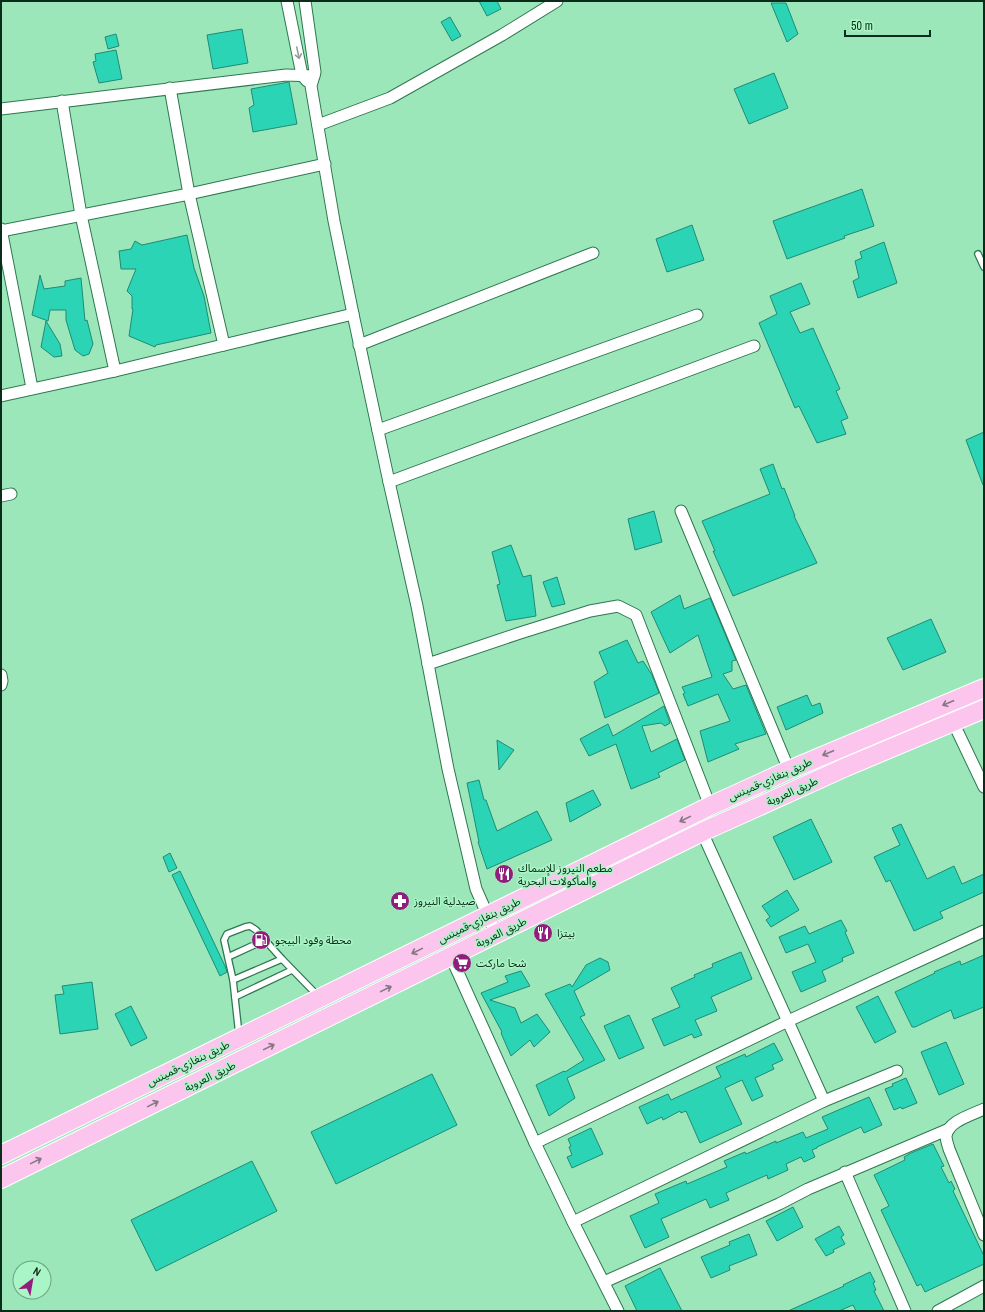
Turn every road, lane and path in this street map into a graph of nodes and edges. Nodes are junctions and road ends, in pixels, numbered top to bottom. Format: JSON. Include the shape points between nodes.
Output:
{"nodes":[{"id":1,"x":287,"y":1,"type":"edge"},
{"id":2,"x":305,"y":1,"type":"edge"},
{"id":3,"x":558,"y":1,"type":"edge"},
{"id":4,"x":309,"y":33,"type":"junction"},
{"id":5,"x":294,"y":36,"type":"junction"},
{"id":6,"x":309,"y":79,"type":"junction"},
{"id":7,"x":170,"y":88,"type":"junction"},
{"id":8,"x":62,"y":101,"type":"junction"},
{"id":9,"x":1,"y":109,"type":"edge"},
{"id":10,"x":318,"y":125,"type":"junction"},
{"id":11,"x":325,"y":164,"type":"junction"},
{"id":12,"x":189,"y":194,"type":"junction"},
{"id":13,"x":81,"y":215,"type":"junction"},
{"id":14,"x":1,"y":230,"type":"edge"},
{"id":15,"x":593,"y":253,"type":"dead end"},
{"id":16,"x":978,"y":254,"type":"dead end"},
{"id":17,"x":984,"y":267,"type":"edge"},
{"id":18,"x":353,"y":314,"type":"junction"},
{"id":19,"x":697,"y":315,"type":"dead end"},
{"id":20,"x":224,"y":345,"type":"junction"},
{"id":21,"x":360,"y":346,"type":"junction"},
{"id":22,"x":754,"y":346,"type":"dead end"},
{"id":23,"x":115,"y":371,"type":"junction"},
{"id":24,"x":32,"y":388,"type":"junction"},
{"id":25,"x":1,"y":396,"type":"edge"},
{"id":26,"x":378,"y":430,"type":"junction"},
{"id":27,"x":388,"y":482,"type":"junction"},
{"id":28,"x":681,"y":511,"type":"dead end"},
{"id":29,"x":428,"y":664,"type":"junction"},
{"id":30,"x":1,"y":675,"type":"edge"},
{"id":31,"x":1,"y":685,"type":"edge"},
{"id":32,"x":984,"y":688,"type":"edge"},
{"id":33,"x":984,"y":709,"type":"edge"},
{"id":34,"x":953,"y":722,"type":"junction"},
{"id":35,"x":789,"y":770,"type":"junction"},
{"id":36,"x":984,"y":787,"type":"edge"},
{"id":37,"x":710,"y":806,"type":"junction"},
{"id":38,"x":702,"y":832,"type":"junction"},
{"id":39,"x":487,"y":916,"type":"junction"},
{"id":40,"x":984,"y":931,"type":"edge"},
{"id":41,"x":496,"y":934,"type":"junction"},
{"id":42,"x":266,"y":940,"type":"junction"},
{"id":43,"x":228,"y":957,"type":"junction"},
{"id":44,"x":451,"y":957,"type":"junction"},
{"id":45,"x":282,"y":959,"type":"junction"},
{"id":46,"x":292,"y":970,"type":"junction"},
{"id":47,"x":233,"y":980,"type":"junction"},
{"id":48,"x":235,"y":997,"type":"junction"},
{"id":49,"x":319,"y":998,"type":"junction"},
{"id":50,"x":788,"y":1021,"type":"junction"},
{"id":51,"x":239,"y":1038,"type":"junction"},
{"id":52,"x":897,"y":1072,"type":"dead end"},
{"id":53,"x":824,"y":1101,"type":"junction"},
{"id":54,"x":984,"y":1109,"type":"edge"},
{"id":55,"x":948,"y":1129,"type":"junction"},
{"id":56,"x":535,"y":1143,"type":"junction"},
{"id":57,"x":1,"y":1155,"type":"edge"},
{"id":58,"x":845,"y":1172,"type":"junction"},
{"id":59,"x":1,"y":1179,"type":"edge"},
{"id":60,"x":573,"y":1222,"type":"junction"},
{"id":61,"x":984,"y":1235,"type":"edge"},
{"id":62,"x":604,"y":1282,"type":"junction"},
{"id":63,"x":984,"y":1286,"type":"edge"},
{"id":64,"x":618,"y":1311,"type":"edge"},
{"id":65,"x":905,"y":1311,"type":"edge"},
{"id":66,"x":938,"y":1311,"type":"edge"}],
"edges":[{"from":1,"to":5,"type":"street"},
{"from":2,"to":4,"type":"street"},
{"from":3,"to":10,"type":"street","via":[[390,98]]},
{"from":4,"to":5,"type":"street"},
{"from":4,"to":6,"type":"street","via":[[315,72]]},
{"from":5,"to":6,"type":"street","one_way":true},
{"from":6,"to":7,"type":"street","via":[[286,75]]},
{"from":6,"to":10,"type":"street"},
{"from":7,"to":8,"type":"street"},
{"from":7,"to":12,"type":"street"},
{"from":8,"to":9,"type":"street"},
{"from":8,"to":13,"type":"street"},
{"from":10,"to":11,"type":"street"},
{"from":11,"to":12,"type":"street"},
{"from":11,"to":18,"type":"street"},
{"from":12,"to":13,"type":"street"},
{"from":12,"to":20,"type":"street"},
{"from":13,"to":14,"type":"street"},
{"from":13,"to":23,"type":"street"},
{"from":14,"to":24,"type":"street"},
{"from":15,"to":21,"type":"street"},
{"from":16,"to":17,"type":"lane"},
{"from":18,"to":20,"type":"street"},
{"from":18,"to":21,"type":"street"},
{"from":19,"to":26,"type":"street"},
{"from":20,"to":23,"type":"street"},
{"from":21,"to":26,"type":"street"},
{"from":22,"to":27,"type":"street"},
{"from":23,"to":24,"type":"street"},
{"from":24,"to":25,"type":"street"},
{"from":26,"to":27,"type":"street"},
{"from":27,"to":29,"type":"street"},
{"from":28,"to":35,"type":"street"},
{"from":29,"to":37,"type":"street","via":[[590,612],[618,606],[636,615]]},
{"from":29,"to":39,"type":"street","via":[[448,768],[476,889]]},
{"from":30,"to":31,"type":"street"},
{"from":32,"to":35,"type":"main road","name":"طريق بنغازي-قمينس","one_way":true},
{"from":33,"to":34,"type":"main road","name":"طريق العروبة"},
{"from":34,"to":36,"type":"street"},
{"from":34,"to":38,"type":"main road","name":"طريق العروبة"},
{"from":35,"to":37,"type":"main road","name":"طريق بنغازي-قمينس"},
{"from":37,"to":39,"type":"main road","name":"طريق بنغازي-قمينس","one_way":true},
{"from":38,"to":41,"type":"main road","name":"طريق العروبة"},
{"from":38,"to":50,"type":"street"},
{"from":39,"to":41,"type":"street"},
{"from":39,"to":49,"type":"main road","name":"طريق بنغازي-قمينس","one_way":true},
{"from":40,"to":50,"type":"street"},
{"from":41,"to":44,"type":"main road","name":"طريق العروبة"},
{"from":42,"to":43,"type":"lane"},
{"from":42,"to":43,"type":"lane","via":[[250,926],[228,934],[224,940]]},
{"from":42,"to":45,"type":"lane"},
{"from":43,"to":47,"type":"lane"},
{"from":44,"to":56,"type":"street"},
{"from":59,"to":44,"type":"main road","name":"طريق العروبة","one_way":true},
{"from":45,"to":46,"type":"lane"},
{"from":45,"to":47,"type":"lane"},
{"from":46,"to":48,"type":"lane"},
{"from":46,"to":49,"type":"lane"},
{"from":47,"to":48,"type":"lane"},
{"from":48,"to":51,"type":"lane"},
{"from":49,"to":51,"type":"main road","name":"طريق بنغازي-قمينس"},
{"from":50,"to":53,"type":"street"},
{"from":50,"to":56,"type":"street"},
{"from":51,"to":57,"type":"main road","name":"طريق بنغازي-قمينس"},
{"from":52,"to":53,"type":"street"},
{"from":53,"to":60,"type":"street"},
{"from":54,"to":55,"type":"street"},
{"from":55,"to":58,"type":"street"},
{"from":55,"to":61,"type":"street","via":[[946,1137],[949,1149]]},
{"from":56,"to":60,"type":"street"},
{"from":58,"to":62,"type":"street"},
{"from":58,"to":65,"type":"street"},
{"from":60,"to":62,"type":"street"},
{"from":62,"to":64,"type":"street"},
{"from":63,"to":66,"type":"street"}]}
